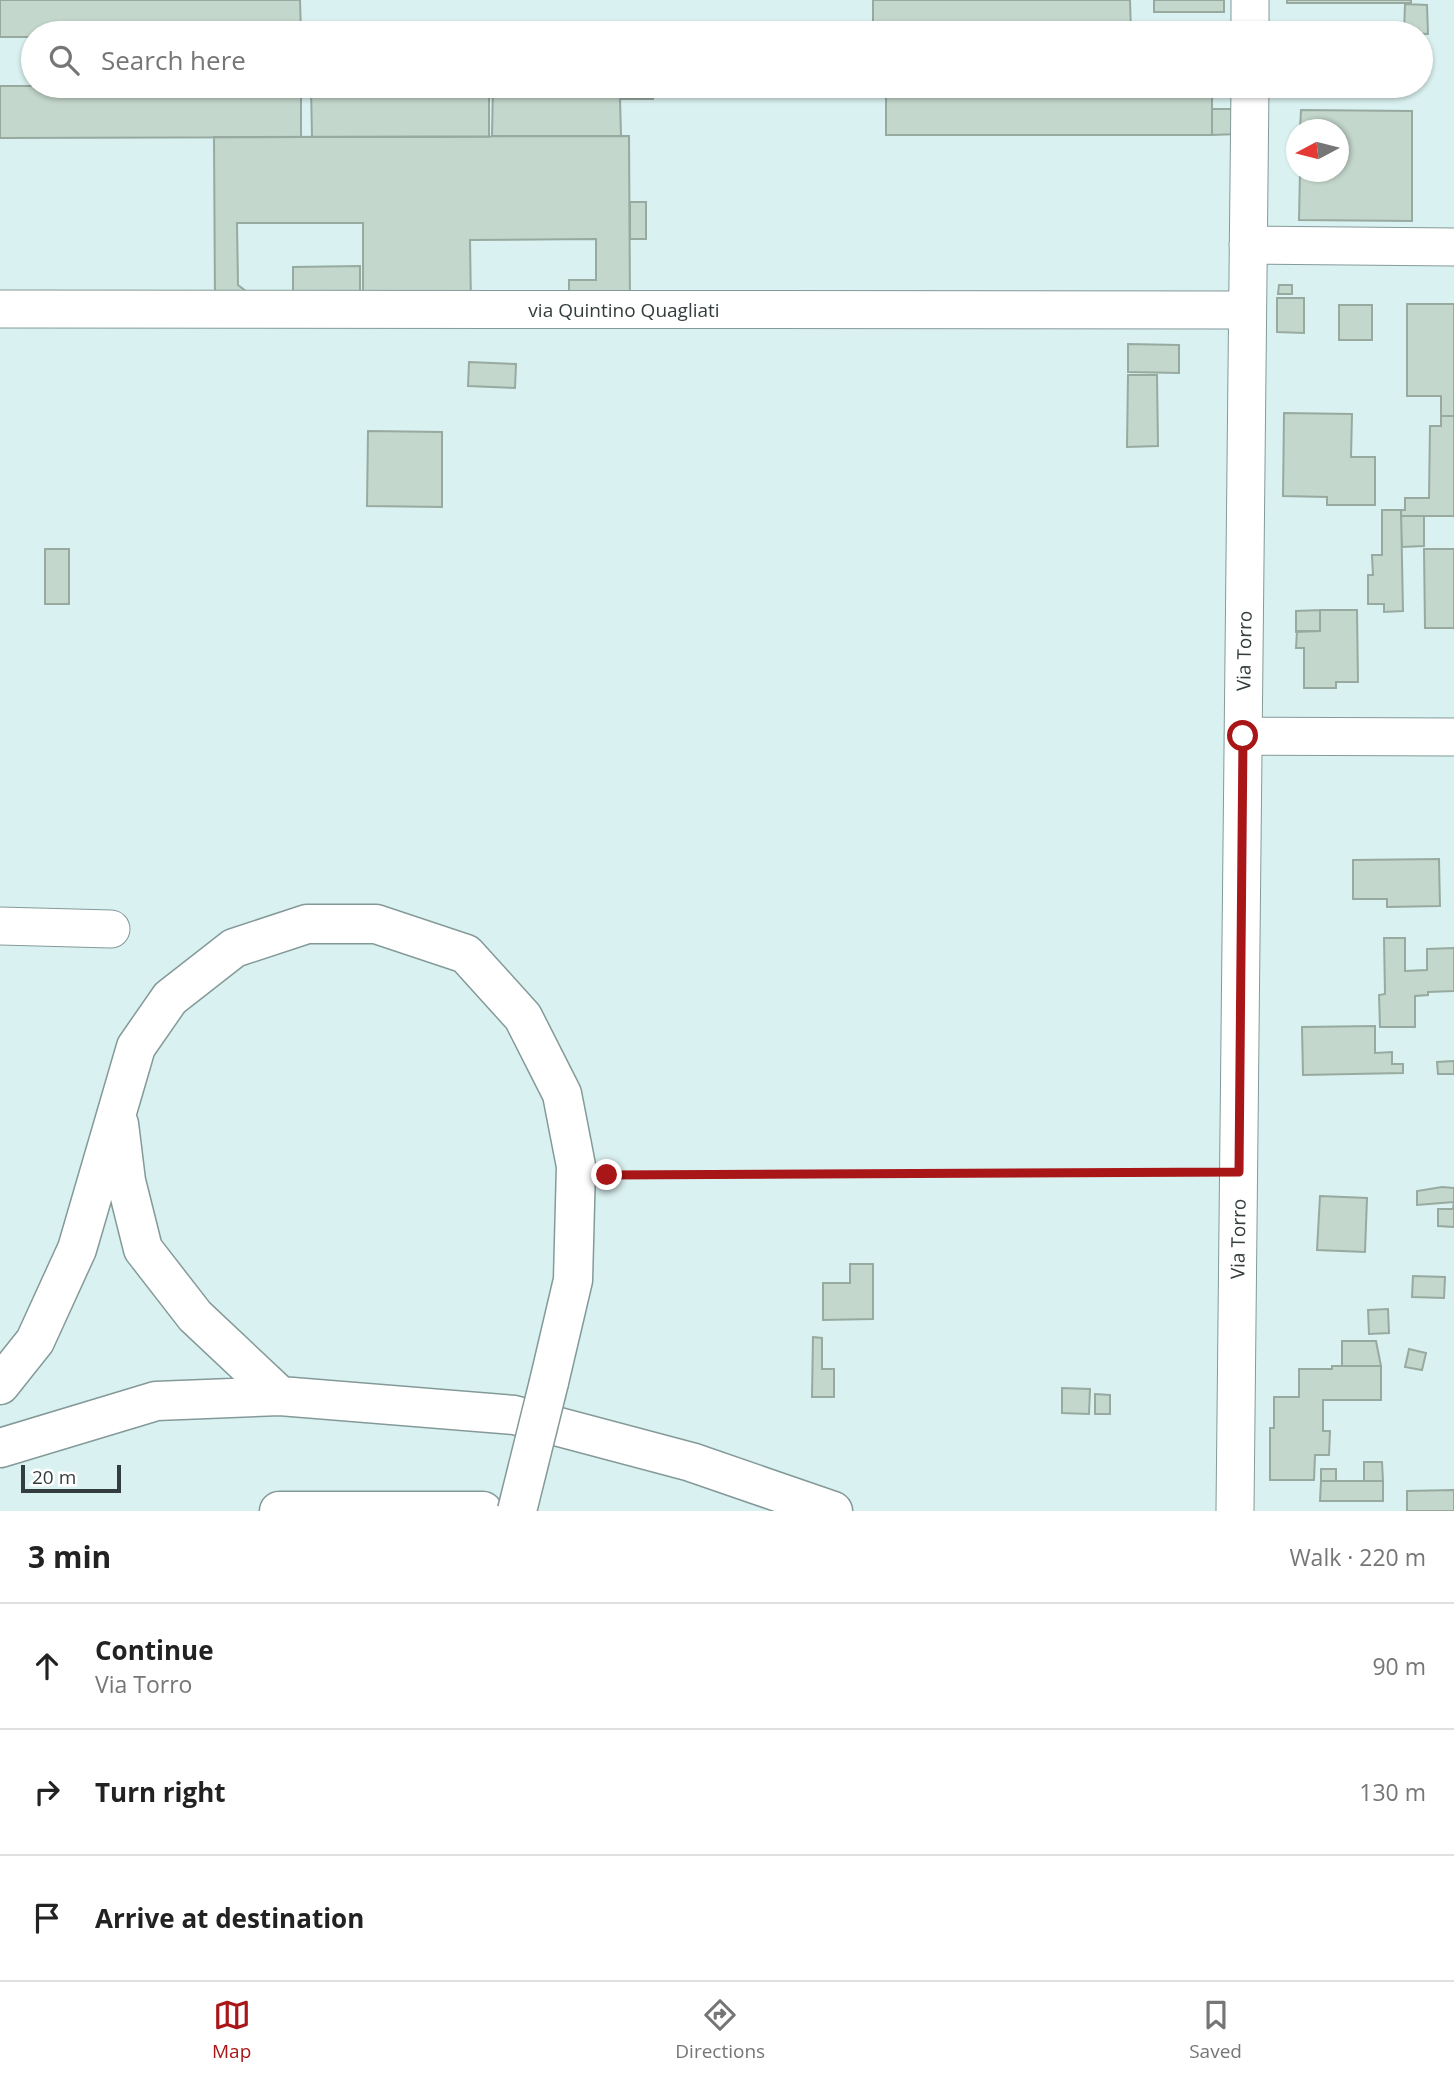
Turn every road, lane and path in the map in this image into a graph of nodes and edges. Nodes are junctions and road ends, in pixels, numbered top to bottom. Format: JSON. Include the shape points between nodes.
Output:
{"nodes":[{"id":1,"x":1250,"y":0,"type":"edge"},
{"id":2,"x":1250,"y":21,"type":"edge"},
{"id":3,"x":1250,"y":98,"type":"edge"},
{"id":4,"x":1248,"y":245,"type":"junction"},
{"id":5,"x":1454,"y":247,"type":"edge"},
{"id":6,"x":0,"y":309,"type":"edge"},
{"id":7,"x":1247,"y":310,"type":"junction"},
{"id":8,"x":1243,"y":736,"type":"junction"},
{"id":9,"x":1454,"y":737,"type":"edge"},
{"id":10,"x":0,"y":926,"type":"edge"},
{"id":11,"x":111,"y":929,"type":"dead end"},
{"id":12,"x":118,"y":1105,"type":"junction"},
{"id":13,"x":1239,"y":1172,"type":"junction"},
{"id":14,"x":607,"y":1175,"type":"dead end"},
{"id":15,"x":0,"y":1385,"type":"edge"},
{"id":16,"x":280,"y":1396,"type":"junction"},
{"id":17,"x":0,"y":1448,"type":"edge"},
{"id":18,"x":279,"y":1511,"type":"edge"},
{"id":19,"x":483,"y":1511,"type":"edge"},
{"id":20,"x":517,"y":1511,"type":"edge"},
{"id":21,"x":833,"y":1511,"type":"edge"},
{"id":22,"x":1235,"y":1511,"type":"edge"}],
"edges":[{"from":1,"to":2,"type":"street"},
{"from":3,"to":4,"type":"street","name":"Via Torro"},
{"from":4,"to":5,"type":"street"},
{"from":4,"to":7,"type":"street","name":"Via Torro"},
{"from":6,"to":7,"type":"street","name":"via Quintino Quagliati"},
{"from":7,"to":8,"type":"street","name":"Via Torro"},
{"from":8,"to":9,"type":"street"},
{"from":8,"to":13,"type":"street","name":"Via Torro"},
{"from":10,"to":11,"type":"street"},
{"from":12,"to":15,"type":"highway","via":[[77,1249],[35,1340]]},
{"from":12,"to":16,"type":"highway","via":[[126,1181],[143,1249],[195,1316]]},
{"from":12,"to":20,"type":"highway","bridge":true,"via":[[136,1047],[170,998],[234,947],[307,925],[376,924],[466,954],[523,1017],[562,1094],[576,1166],[573,1280]]},
{"from":13,"to":14,"type":"path"},
{"from":13,"to":22,"type":"street","name":"Via Torro"},
{"from":16,"to":17,"type":"highway","via":[[156,1401]]},
{"from":16,"to":21,"type":"highway","via":[[514,1415],[691,1462]]},
{"from":18,"to":19,"type":"highway"}]}
